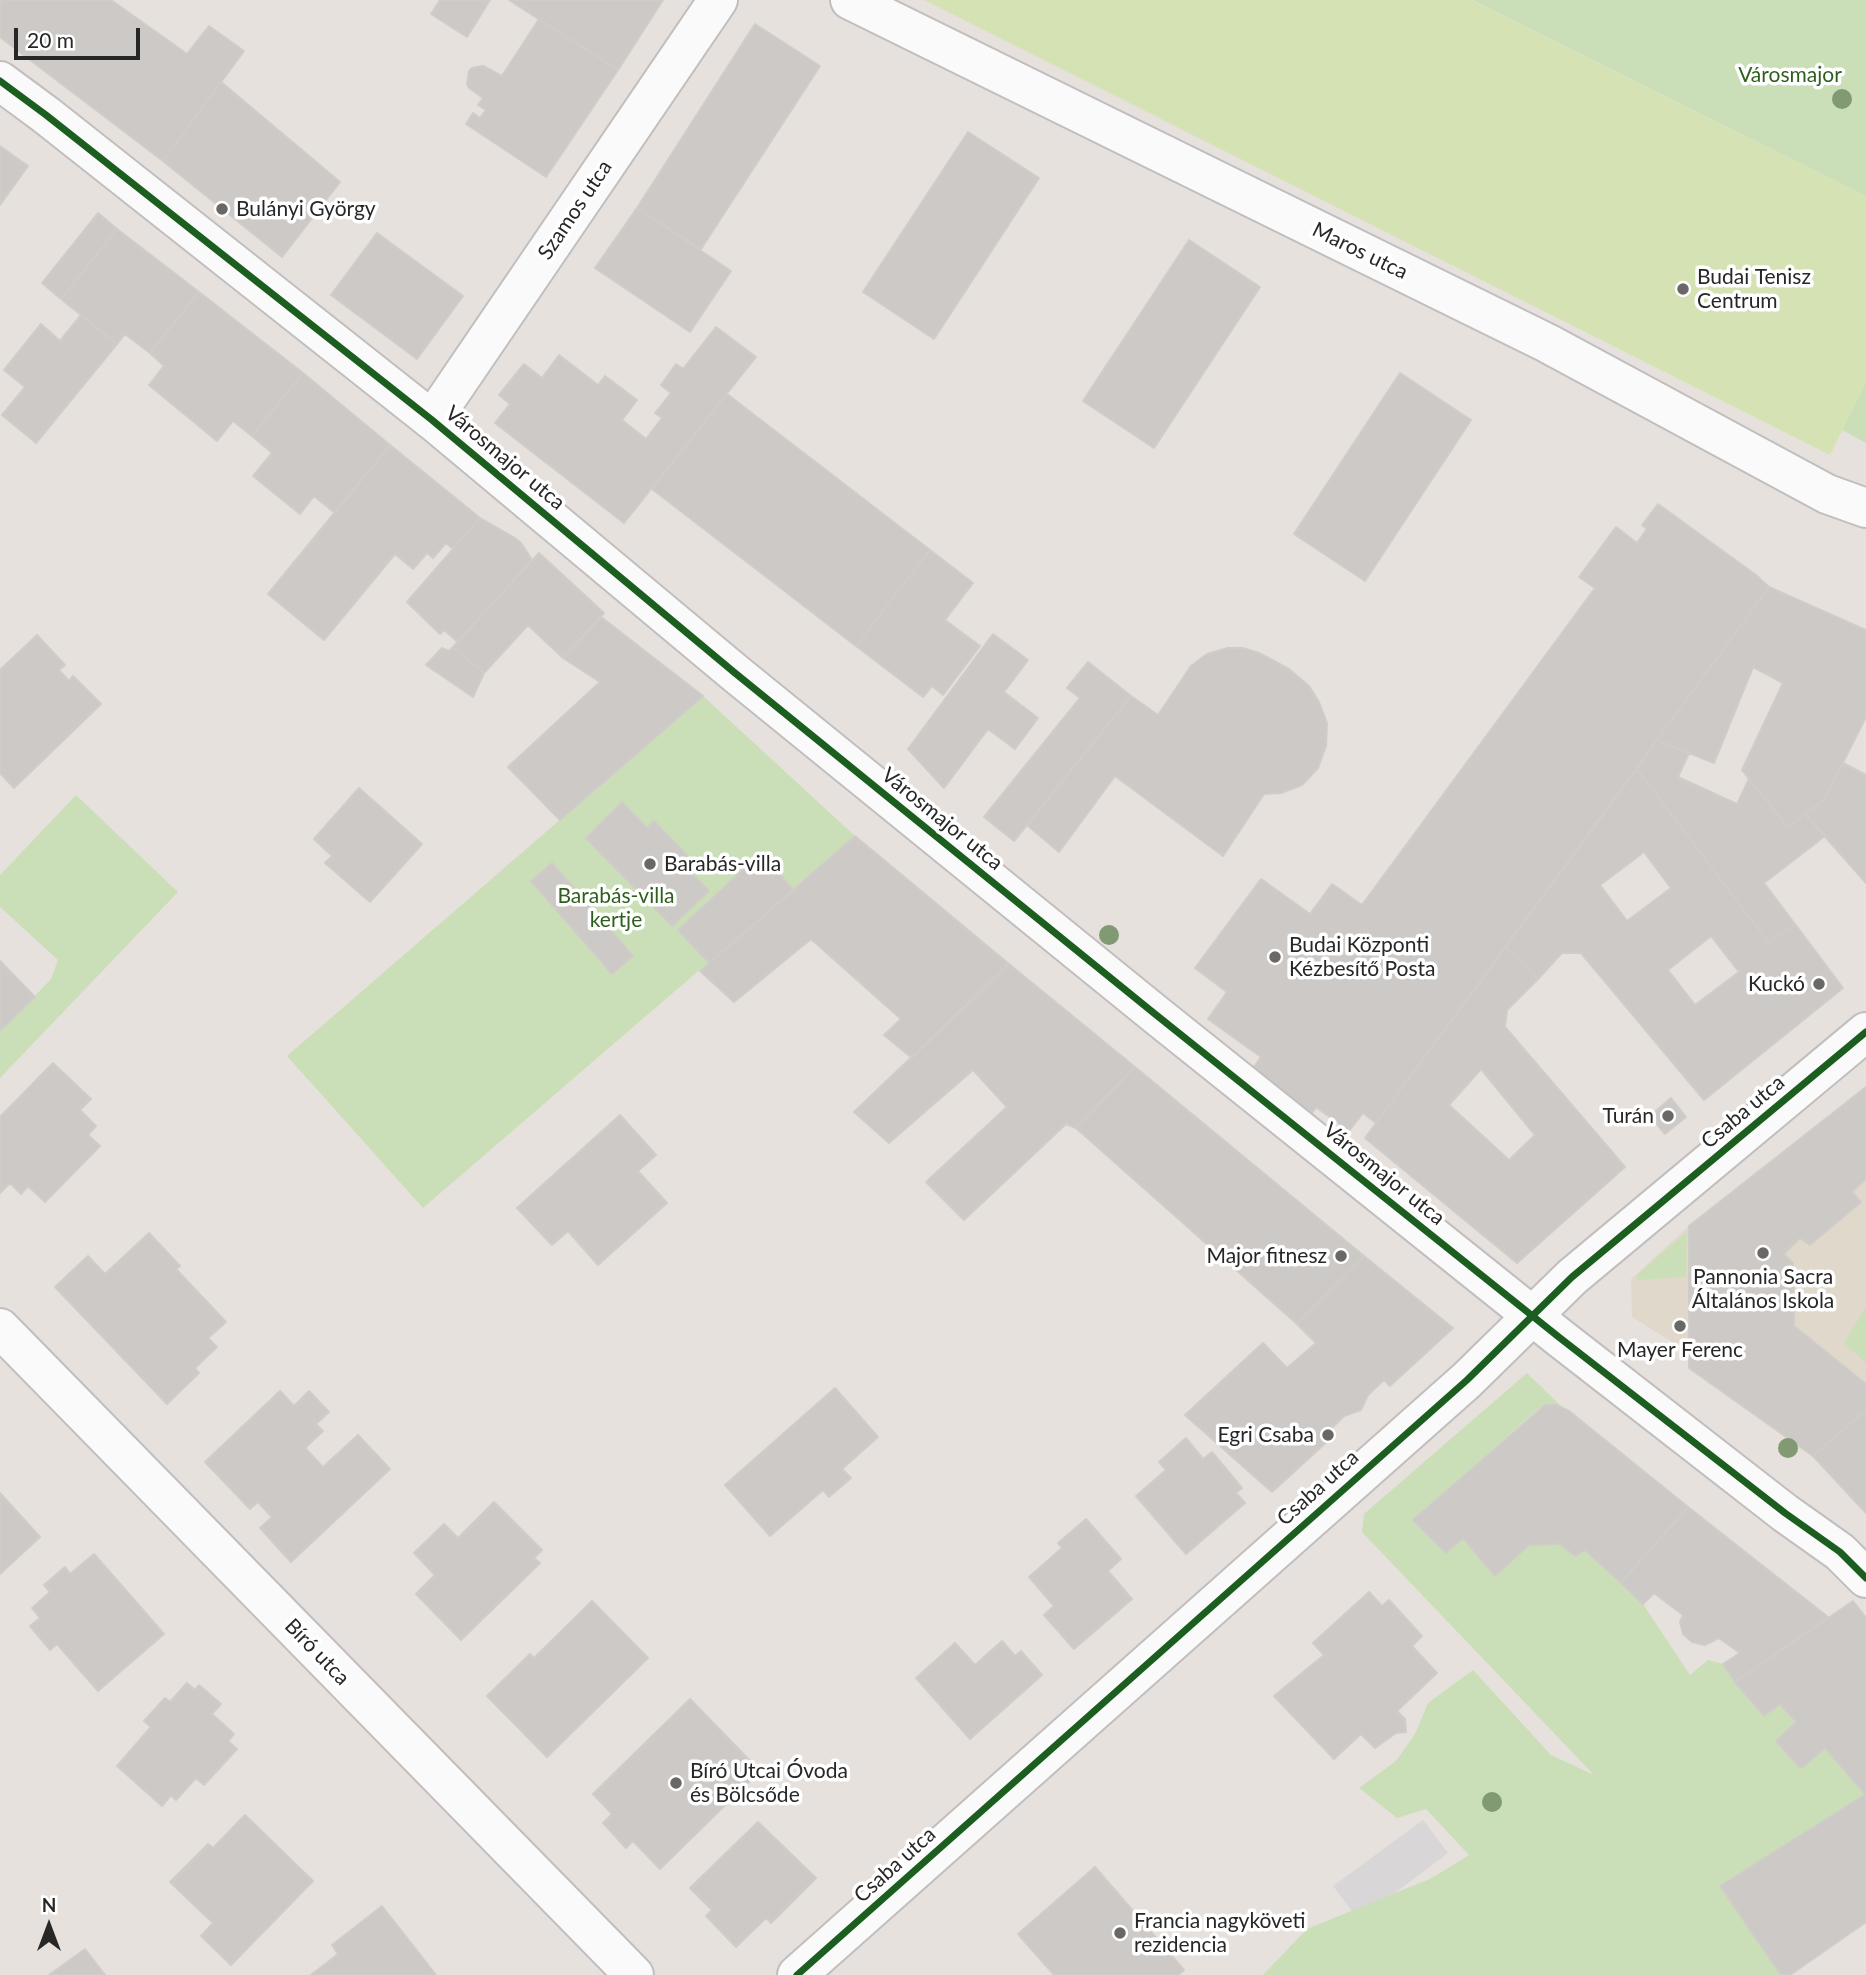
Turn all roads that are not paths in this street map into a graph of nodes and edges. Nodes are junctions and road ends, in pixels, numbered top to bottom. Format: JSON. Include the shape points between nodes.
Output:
{"nodes":[{"id":1,"x":718,"y":0,"type":"edge"},
{"id":2,"x":850,"y":0,"type":"edge"},
{"id":3,"x":0,"y":81,"type":"edge"},
{"id":4,"x":432,"y":420,"type":"junction"},
{"id":5,"x":1866,"y":508,"type":"edge"},
{"id":6,"x":1866,"y":1032,"type":"edge"},
{"id":7,"x":1532,"y":1316,"type":"junction"},
{"id":8,"x":0,"y":1328,"type":"edge"},
{"id":9,"x":1866,"y":1578,"type":"edge"},
{"id":10,"x":634,"y":1975,"type":"edge"},
{"id":11,"x":797,"y":1975,"type":"edge"}],
"edges":[{"from":1,"to":4,"type":"street","name":"Szamos utca"},
{"from":2,"to":5,"type":"street","name":"Maros utca","via":[[1547,343],[1826,494]]},
{"from":3,"to":4,"type":"street","name":"Városmajor utca"},
{"from":4,"to":7,"type":"street","name":"Városmajor utca","via":[[892,802]]},
{"from":6,"to":7,"type":"street","name":"Csaba utca"},
{"from":7,"to":9,"type":"street","name":"Városmajor utca","via":[[1840,1552]]},
{"from":7,"to":11,"type":"street","name":"Csaba utca","via":[[1467,1380]]},
{"from":8,"to":10,"type":"street","name":"Bíró utca"}]}
